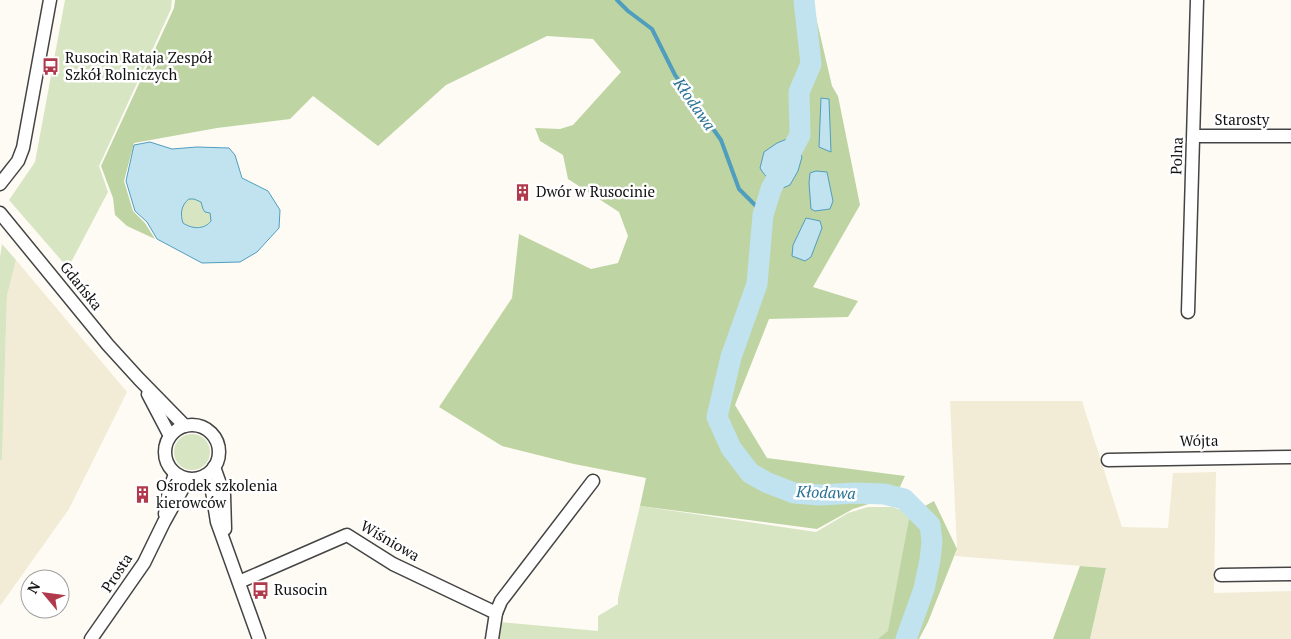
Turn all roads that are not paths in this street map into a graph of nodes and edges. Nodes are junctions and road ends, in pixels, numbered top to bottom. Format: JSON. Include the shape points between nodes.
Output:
{"nodes":[{"id":1,"x":50,"y":0,"type":"edge"},
{"id":2,"x":1197,"y":0,"type":"edge"},
{"id":3,"x":1194,"y":136,"type":"junction"},
{"id":4,"x":1291,"y":136,"type":"edge"},
{"id":5,"x":0,"y":184,"type":"edge"},
{"id":6,"x":0,"y":213,"type":"edge"},
{"id":7,"x":1188,"y":312,"type":"dead end"},
{"id":8,"x":139,"y":379,"type":"junction"},
{"id":9,"x":185,"y":426,"type":"junction"},
{"id":10,"x":170,"y":436,"type":"junction"},
{"id":11,"x":1291,"y":457,"type":"edge"},
{"id":12,"x":1108,"y":460,"type":"dead end"},
{"id":13,"x":214,"y":467,"type":"junction"},
{"id":14,"x":175,"y":474,"type":"junction"},
{"id":15,"x":204,"y":477,"type":"junction"},
{"id":16,"x":188,"y":479,"type":"junction"},
{"id":17,"x":593,"y":481,"type":"dead end"},
{"id":18,"x":164,"y":522,"type":"junction"},
{"id":19,"x":226,"y":544,"type":"junction"},
{"id":20,"x":1291,"y":574,"type":"edge"},
{"id":21,"x":1221,"y":575,"type":"dead end"},
{"id":22,"x":239,"y":582,"type":"junction"},
{"id":23,"x":496,"y":613,"type":"junction"},
{"id":24,"x":91,"y":639,"type":"edge"},
{"id":25,"x":259,"y":639,"type":"edge"},
{"id":26,"x":492,"y":639,"type":"edge"}],
"edges":[{"from":1,"to":5,"type":"street","via":[[23,148],[18,161]]},
{"from":2,"to":3,"type":"street","name":"Polna"},
{"from":3,"to":4,"type":"street","name":"Starosty"},
{"from":3,"to":7,"type":"street","name":"Polna"},
{"from":6,"to":8,"type":"street","name":"Gdańska"},
{"from":8,"to":9,"type":"street","name":"Gdańska"},
{"from":8,"to":10,"type":"street","name":"Gdańska"},
{"from":9,"to":10,"type":"street"},
{"from":9,"to":13,"type":"street","via":[[199,426],[211,433],[219,453]]},
{"from":10,"to":14,"type":"street","via":[[165,456]]},
{"from":11,"to":12,"type":"street","name":"Wójta"},
{"from":13,"to":15,"type":"street"},
{"from":13,"to":19,"type":"street","via":[[224,495]]},
{"from":14,"to":16,"type":"street"},
{"from":14,"to":18,"type":"street","name":"Prosta"},
{"from":15,"to":16,"type":"street"},
{"from":15,"to":19,"type":"street","via":[[212,491]]},
{"from":16,"to":18,"type":"street","name":"Prosta"},
{"from":17,"to":23,"type":"street","via":[[501,601]]},
{"from":18,"to":24,"type":"street","name":"Prosta","via":[[139,571]]},
{"from":19,"to":22,"type":"street"},
{"from":20,"to":21,"type":"street"},
{"from":22,"to":23,"type":"street","name":"Wiśniowa","via":[[347,535],[393,564]]},
{"from":22,"to":25,"type":"street"},
{"from":23,"to":26,"type":"street"}]}
